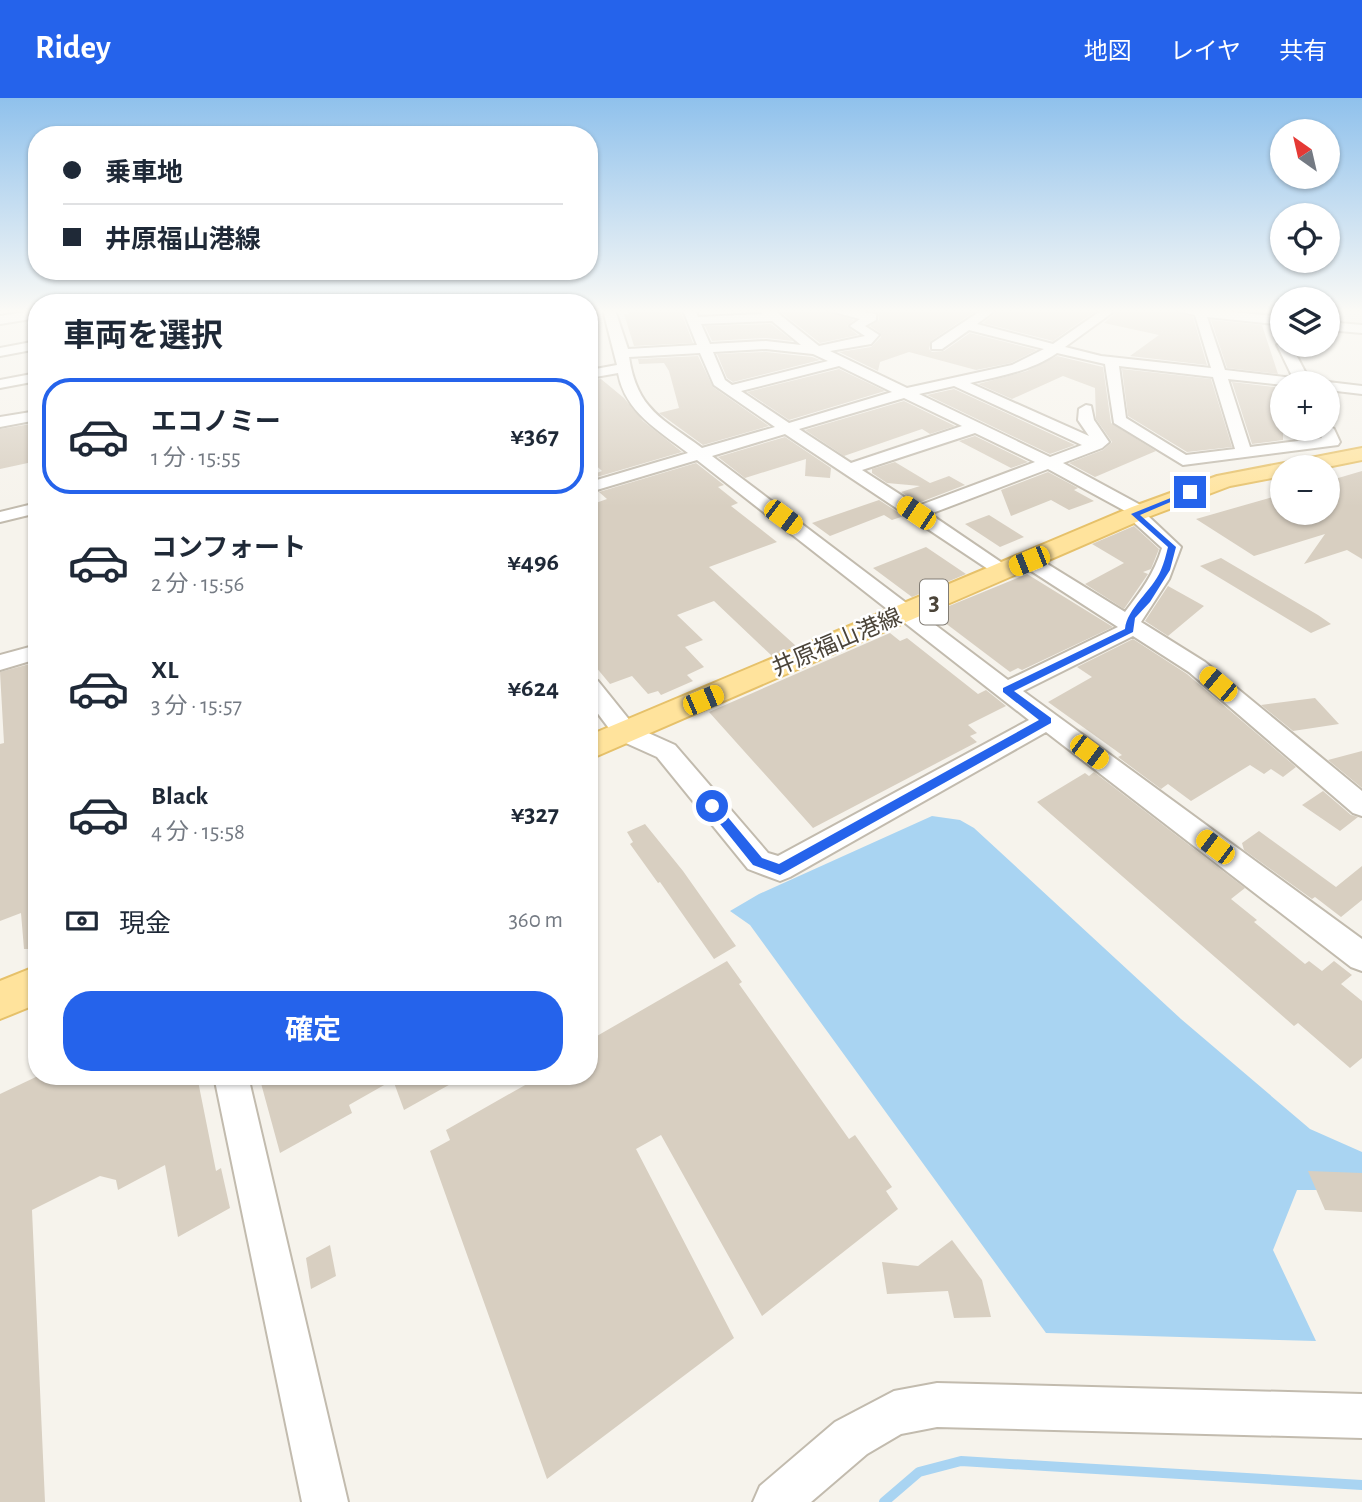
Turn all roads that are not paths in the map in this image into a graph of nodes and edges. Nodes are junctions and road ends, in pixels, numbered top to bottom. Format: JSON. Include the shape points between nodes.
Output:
{"nodes":[{"id":1,"x":625,"y":376,"type":"edge"},
{"id":2,"x":716,"y":376,"type":"edge"},
{"id":3,"x":786,"y":376,"type":"edge"},
{"id":4,"x":868,"y":376,"type":"edge"},
{"id":5,"x":983,"y":376,"type":"edge"},
{"id":6,"x":1113,"y":376,"type":"edge"},
{"id":7,"x":1220,"y":376,"type":"edge"},
{"id":8,"x":1240,"y":376,"type":"edge"},
{"id":9,"x":28,"y":379,"type":"edge"},
{"id":10,"x":1270,"y":379,"type":"edge"},
{"id":11,"x":957,"y":382,"type":"junction"},
{"id":12,"x":0,"y":384,"type":"edge"},
{"id":13,"x":1340,"y":387,"type":"edge"},
{"id":14,"x":729,"y":390,"type":"junction"},
{"id":15,"x":1362,"y":390,"type":"edge"},
{"id":16,"x":905,"y":393,"type":"junction"},
{"id":17,"x":1086,"y":409,"type":"dead end"},
{"id":18,"x":28,"y":417,"type":"edge"},
{"id":19,"x":0,"y":422,"type":"edge"},
{"id":20,"x":976,"y":427,"type":"junction"},
{"id":21,"x":786,"y":428,"type":"junction"},
{"id":22,"x":1332,"y":441,"type":"edge"},
{"id":23,"x":1096,"y":444,"type":"junction"},
{"id":24,"x":1244,"y":452,"type":"junction"},
{"id":25,"x":700,"y":454,"type":"junction"},
{"id":26,"x":1362,"y":454,"type":"edge"},
{"id":27,"x":1340,"y":458,"type":"edge"},
{"id":28,"x":1051,"y":463,"type":"junction"},
{"id":29,"x":848,"y":469,"type":"junction"},
{"id":30,"x":1270,"y":472,"type":"edge"},
{"id":31,"x":598,"y":485,"type":"edge"},
{"id":32,"x":28,"y":510,"type":"edge"},
{"id":33,"x":916,"y":513,"type":"junction"},
{"id":34,"x":1137,"y":513,"type":"junction"},
{"id":35,"x":0,"y":517,"type":"edge"},
{"id":36,"x":1029,"y":561,"type":"junction"},
{"id":37,"x":1004,"y":571,"type":"junction"},
{"id":38,"x":908,"y":613,"type":"junction"},
{"id":39,"x":1131,"y":623,"type":"junction"},
{"id":40,"x":28,"y":655,"type":"edge"},
{"id":41,"x":0,"y":663,"type":"edge"},
{"id":42,"x":1006,"y":690,"type":"junction"},
{"id":43,"x":598,"y":697,"type":"edge"},
{"id":44,"x":1047,"y":721,"type":"junction"},
{"id":45,"x":626,"y":733,"type":"junction"},
{"id":46,"x":598,"y":745,"type":"edge"},
{"id":47,"x":1362,"y":806,"type":"edge"},
{"id":48,"x":1362,"y":957,"type":"edge"},
{"id":49,"x":28,"y":989,"type":"edge"},
{"id":50,"x":0,"y":1000,"type":"edge"},
{"id":51,"x":234,"y":1085,"type":"edge"},
{"id":52,"x":1362,"y":1416,"type":"edge"},
{"id":53,"x":325,"y":1502,"type":"edge"},
{"id":54,"x":776,"y":1502,"type":"edge"}],
"edges":[{"from":1,"to":25,"type":"street","via":[[628,392],[641,409]]},
{"from":2,"to":14,"type":"street"},
{"from":3,"to":14,"type":"street"},
{"from":4,"to":16,"type":"street"},
{"from":5,"to":11,"type":"street"},
{"from":6,"to":24,"type":"street","via":[[1119,420],[1183,460]]},
{"from":7,"to":24,"type":"street"},
{"from":8,"to":10,"type":"street"},
{"from":9,"to":12,"type":"street"},
{"from":11,"to":16,"type":"street"},
{"from":11,"to":23,"type":"street"},
{"from":13,"to":15,"type":"street"},
{"from":14,"to":21,"type":"street"},
{"from":16,"to":20,"type":"street"},
{"from":16,"to":21,"type":"street"},
{"from":17,"to":23,"type":"street","via":[[1086,420],[1101,442]]},
{"from":18,"to":19,"type":"street"},
{"from":20,"to":28,"type":"street"},
{"from":20,"to":29,"type":"street"},
{"from":21,"to":25,"type":"street"},
{"from":21,"to":29,"type":"street"},
{"from":22,"to":24,"type":"street"},
{"from":23,"to":28,"type":"street"},
{"from":25,"to":31,"type":"street"},
{"from":25,"to":38,"type":"street"},
{"from":26,"to":27,"type":"main road"},
{"from":28,"to":33,"type":"street"},
{"from":28,"to":34,"type":"street"},
{"from":29,"to":33,"type":"street"},
{"from":30,"to":34,"type":"main road","name":"井原福山港線","number":"3","via":[[1225,481]]},
{"from":32,"to":35,"type":"street"},
{"from":33,"to":37,"type":"street"},
{"from":34,"to":36,"type":"main road","name":"井原福山港線","number":"3"},
{"from":34,"to":39,"type":"street","via":[[1172,547],[1166,570],[1130,618]]},
{"from":36,"to":37,"type":"main road","name":"井原福山港線","number":"3"},
{"from":36,"to":39,"type":"street"},
{"from":37,"to":38,"type":"main road","name":"井原福山港線","number":"3"},
{"from":38,"to":42,"type":"street"},
{"from":38,"to":45,"type":"main road","name":"井原福山港線","number":"3"},
{"from":39,"to":42,"type":"street","via":[[1129,630]]},
{"from":39,"to":47,"type":"street","via":[[1197,667]]},
{"from":40,"to":41,"type":"street"},
{"from":42,"to":44,"type":"street"},
{"from":43,"to":45,"type":"street"},
{"from":44,"to":45,"type":"street","via":[[780,869],[758,861],[666,751]]},
{"from":44,"to":48,"type":"street"},
{"from":45,"to":46,"type":"main road","name":"井原福山港線","number":"3"},
{"from":49,"to":50,"type":"main road"},
{"from":51,"to":53,"type":"street"},
{"from":52,"to":54,"type":"street","via":[[937,1405],[894,1413],[851,1438]]}]}
